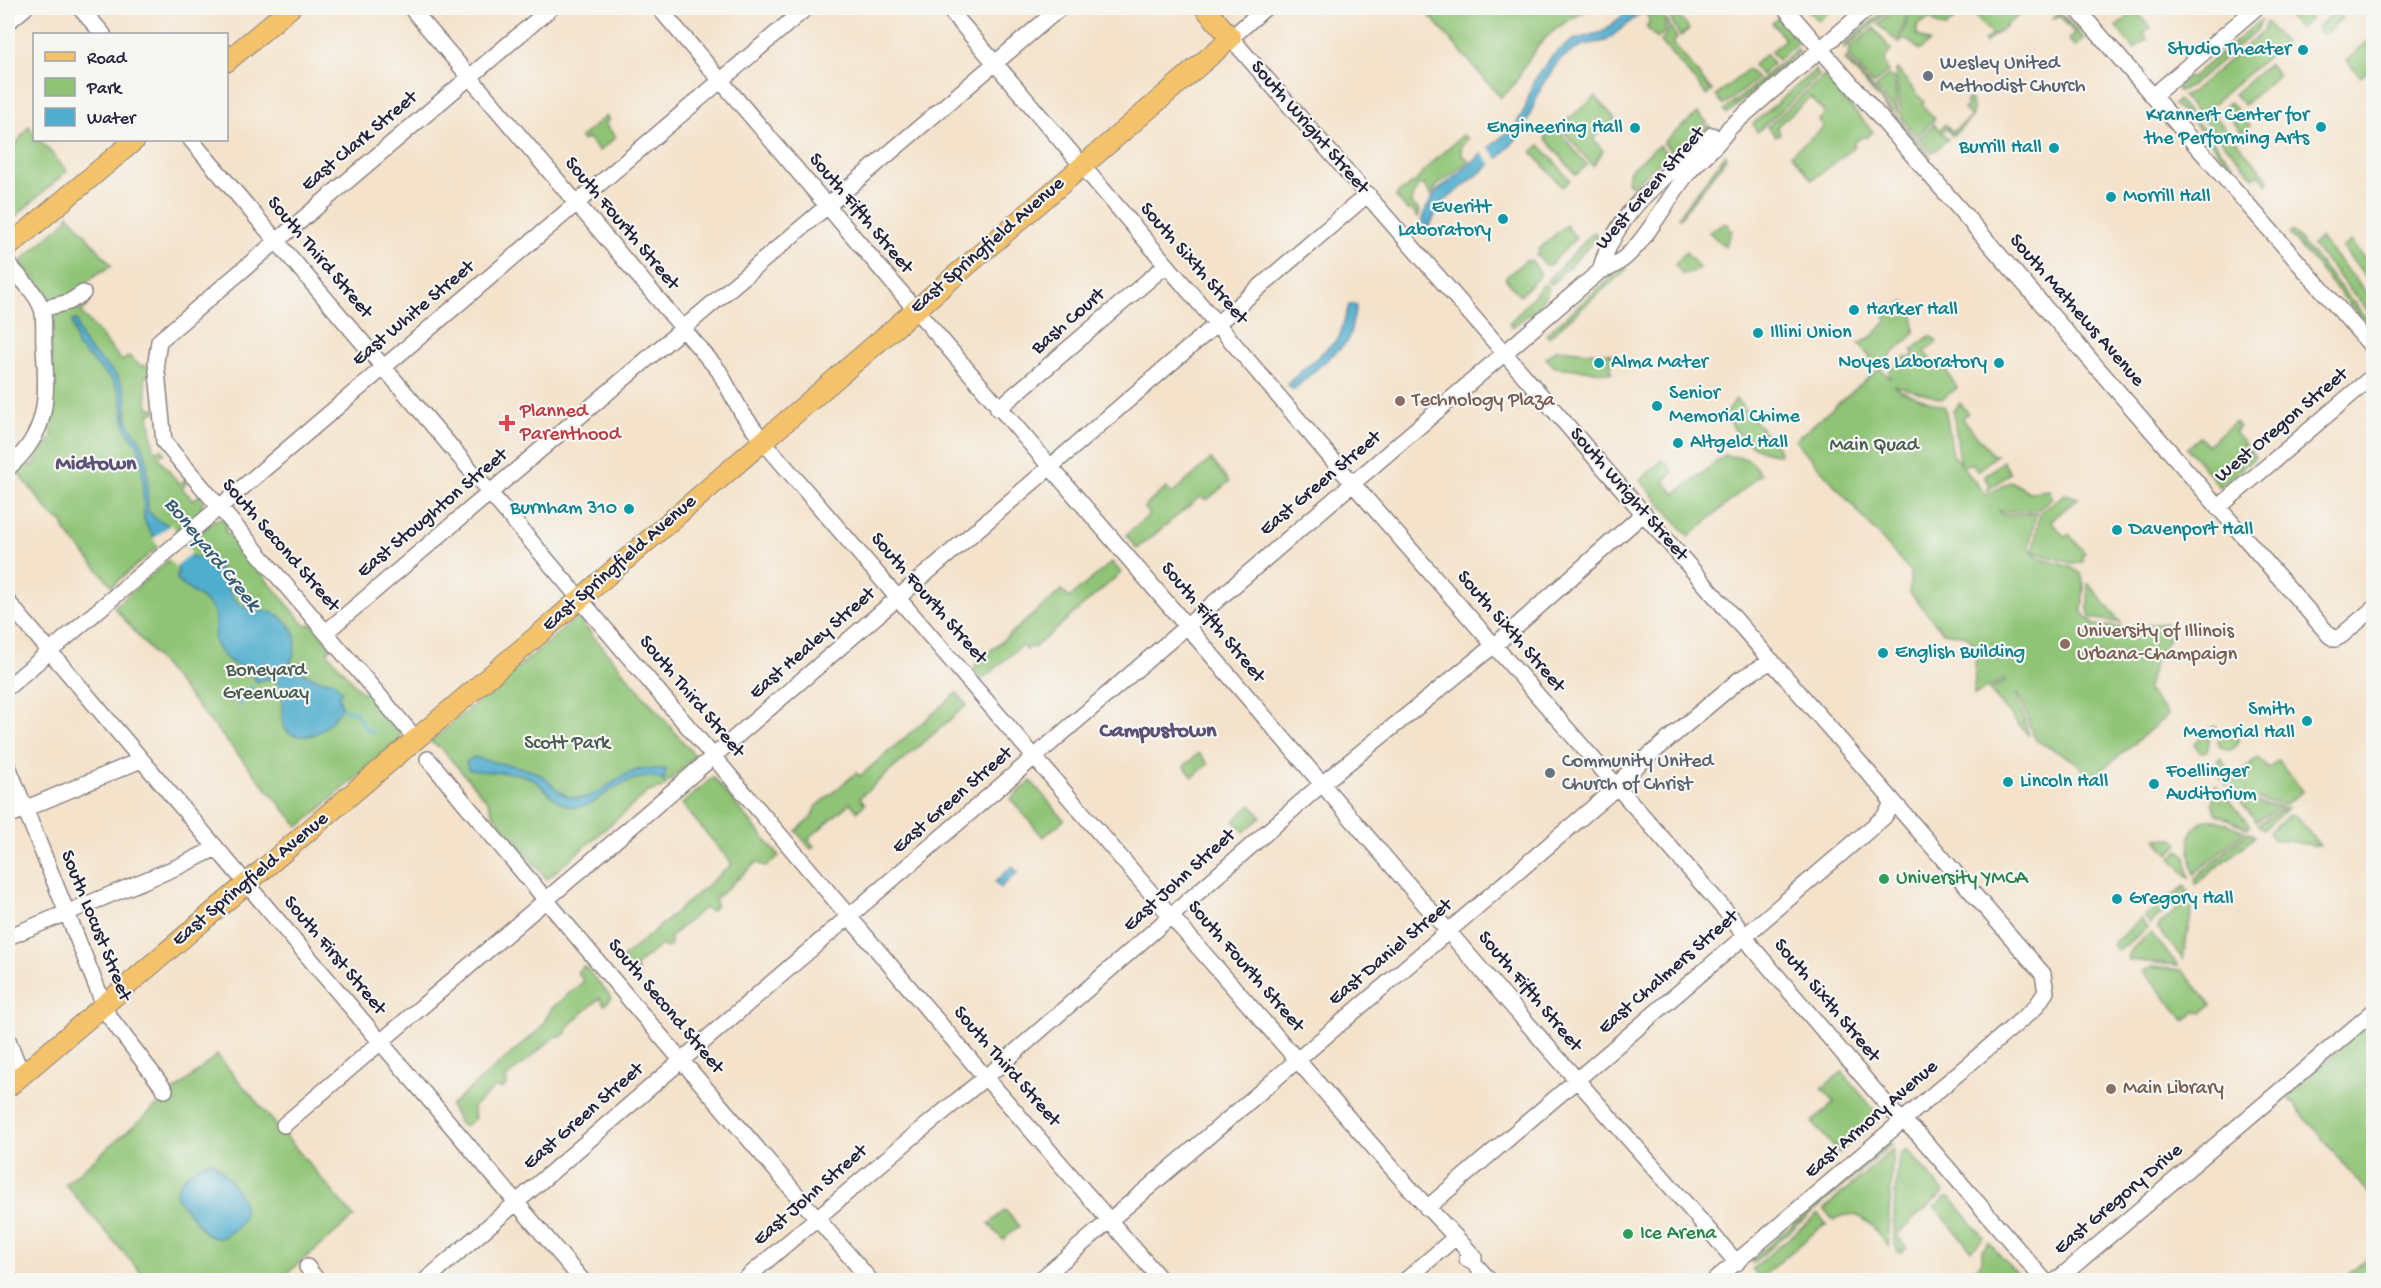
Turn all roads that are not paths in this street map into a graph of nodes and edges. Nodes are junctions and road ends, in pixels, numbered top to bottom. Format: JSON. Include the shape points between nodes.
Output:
{"nodes":[{"id":1,"x":25,"y":8,"type":"edge"},
{"id":2,"x":80,"y":8,"type":"edge"},
{"id":3,"x":290,"y":8,"type":"edge"},
{"id":4,"x":411,"y":8,"type":"edge"},
{"id":5,"x":551,"y":8,"type":"edge"},
{"id":6,"x":659,"y":8,"type":"edge"},
{"id":7,"x":806,"y":8,"type":"edge"},
{"id":8,"x":948,"y":8,"type":"edge"},
{"id":9,"x":1060,"y":8,"type":"edge"},
{"id":10,"x":1204,"y":8,"type":"edge"},
{"id":11,"x":1265,"y":8,"type":"edge"},
{"id":12,"x":1785,"y":8,"type":"edge"},
{"id":13,"x":1868,"y":8,"type":"edge"},
{"id":14,"x":2076,"y":8,"type":"edge"},
{"id":15,"x":2256,"y":8,"type":"edge"},
{"id":16,"x":8,"y":22,"type":"edge"},
{"id":17,"x":102,"y":33,"type":"edge"},
{"id":18,"x":1231,"y":38,"type":"junction"},
{"id":19,"x":1821,"y":50,"type":"junction"},
{"id":20,"x":228,"y":60,"type":"edge"},
{"id":21,"x":994,"y":64,"type":"junction"},
{"id":22,"x":469,"y":77,"type":"junction"},
{"id":23,"x":720,"y":81,"type":"junction"},
{"id":24,"x":2154,"y":95,"type":"junction"},
{"id":25,"x":1729,"y":129,"type":"junction"},
{"id":26,"x":134,"y":141,"type":"edge"},
{"id":27,"x":192,"y":141,"type":"edge"},
{"id":28,"x":1080,"y":166,"type":"junction"},
{"id":29,"x":1368,"y":194,"type":"junction"},
{"id":30,"x":576,"y":204,"type":"junction"},
{"id":31,"x":826,"y":207,"type":"junction"},
{"id":32,"x":276,"y":240,"type":"junction"},
{"id":33,"x":8,"y":247,"type":"edge"},
{"id":34,"x":8,"y":264,"type":"edge"},
{"id":35,"x":1166,"y":265,"type":"junction"},
{"id":36,"x":1600,"y":271,"type":"junction"},
{"id":37,"x":83,"y":293,"type":"dead end"},
{"id":38,"x":42,"y":309,"type":"junction"},
{"id":39,"x":914,"y":310,"type":"junction"},
{"id":40,"x":1218,"y":325,"type":"junction"},
{"id":41,"x":683,"y":329,"type":"junction"},
{"id":42,"x":2373,"y":349,"type":"edge"},
{"id":43,"x":1506,"y":353,"type":"junction"},
{"id":44,"x":156,"y":362,"type":"joint"},
{"id":45,"x":384,"y":367,"type":"junction"},
{"id":46,"x":2373,"y":375,"type":"edge"},
{"id":47,"x":998,"y":409,"type":"junction"},
{"id":48,"x":763,"y":441,"type":"junction"},
{"id":49,"x":8,"y":468,"type":"edge"},
{"id":50,"x":1049,"y":469,"type":"junction"},
{"id":51,"x":1354,"y":485,"type":"junction"},
{"id":52,"x":490,"y":493,"type":"junction"},
{"id":53,"x":218,"y":506,"type":"junction"},
{"id":54,"x":2218,"y":508,"type":"junction"},
{"id":55,"x":1644,"y":513,"type":"junction"},
{"id":56,"x":581,"y":598,"type":"junction"},
{"id":57,"x":898,"y":598,"type":"junction"},
{"id":58,"x":8,"y":602,"type":"edge"},
{"id":59,"x":2373,"y":608,"type":"edge"},
{"id":60,"x":1187,"y":626,"type":"junction"},
{"id":61,"x":326,"y":632,"type":"junction"},
{"id":62,"x":1494,"y":645,"type":"junction"},
{"id":63,"x":49,"y":652,"type":"junction"},
{"id":64,"x":1772,"y":661,"type":"junction"},
{"id":65,"x":8,"y":687,"type":"edge"},
{"id":66,"x":416,"y":739,"type":"junction"},
{"id":67,"x":713,"y":757,"type":"junction"},
{"id":68,"x":1036,"y":757,"type":"junction"},
{"id":69,"x":428,"y":759,"type":"dead end"},
{"id":70,"x":141,"y":760,"type":"junction"},
{"id":71,"x":8,"y":766,"type":"edge"},
{"id":72,"x":1323,"y":783,"type":"junction"},
{"id":73,"x":1617,"y":788,"type":"junction"},
{"id":74,"x":1888,"y":795,"type":"junction"},
{"id":75,"x":24,"y":809,"type":"junction"},
{"id":76,"x":1905,"y":814,"type":"junction"},
{"id":77,"x":8,"y":816,"type":"edge"},
{"id":78,"x":1884,"y":818,"type":"junction"},
{"id":79,"x":216,"y":848,"type":"junction"},
{"id":80,"x":246,"y":885,"type":"junction"},
{"id":81,"x":547,"y":900,"type":"junction"},
{"id":82,"x":68,"y":912,"type":"junction"},
{"id":83,"x":1170,"y":915,"type":"junction"},
{"id":84,"x":850,"y":917,"type":"junction"},
{"id":85,"x":1449,"y":931,"type":"junction"},
{"id":86,"x":1745,"y":936,"type":"junction"},
{"id":87,"x":8,"y":937,"type":"edge"},
{"id":88,"x":2046,"y":985,"type":"joint"},
{"id":89,"x":104,"y":1005,"type":"junction"},
{"id":90,"x":2373,"y":1011,"type":"edge"},
{"id":91,"x":8,"y":1040,"type":"edge"},
{"id":92,"x":380,"y":1043,"type":"junction"},
{"id":93,"x":1298,"y":1060,"type":"junction"},
{"id":94,"x":683,"y":1061,"type":"junction"},
{"id":95,"x":986,"y":1077,"type":"junction"},
{"id":96,"x":1576,"y":1080,"type":"junction"},
{"id":97,"x":15,"y":1081,"type":"edge"},
{"id":98,"x":165,"y":1090,"type":"dead end"},
{"id":99,"x":1903,"y":1121,"type":"junction"},
{"id":100,"x":284,"y":1125,"type":"dead end"},
{"id":101,"x":516,"y":1203,"type":"junction"},
{"id":102,"x":1427,"y":1208,"type":"junction"},
{"id":103,"x":816,"y":1219,"type":"junction"},
{"id":104,"x":1110,"y":1220,"type":"junction"},
{"id":105,"x":1451,"y":1241,"type":"junction"},
{"id":106,"x":1474,"y":1263,"type":"junction"},
{"id":107,"x":1737,"y":1263,"type":"junction"},
{"id":108,"x":307,"y":1267,"type":"dead end"},
{"id":109,"x":317,"y":1281,"type":"edge"},
{"id":110,"x":426,"y":1281,"type":"edge"},
{"id":111,"x":582,"y":1281,"type":"edge"},
{"id":112,"x":744,"y":1281,"type":"edge"},
{"id":113,"x":870,"y":1281,"type":"edge"},
{"id":114,"x":1040,"y":1281,"type":"edge"},
{"id":115,"x":1161,"y":1281,"type":"edge"},
{"id":116,"x":1406,"y":1281,"type":"edge"},
{"id":117,"x":1489,"y":1281,"type":"edge"},
{"id":118,"x":1716,"y":1281,"type":"edge"},
{"id":119,"x":2044,"y":1281,"type":"edge"},
{"id":120,"x":2057,"y":1281,"type":"edge"}],
"edges":[{"from":1,"to":16,"type":"street"},
{"from":2,"to":17,"type":"street"},
{"from":3,"to":20,"type":"main road"},
{"from":4,"to":22,"type":"street","name":"South Fourth Street"},
{"from":5,"to":22,"type":"street","name":"East Clark Street"},
{"from":6,"to":23,"type":"street","name":"South Fifth Street"},
{"from":7,"to":23,"type":"street","name":"East White Street"},
{"from":8,"to":21,"type":"street","name":"South Sixth Street"},
{"from":9,"to":21,"type":"street","name":"East Stoughton Street"},
{"from":10,"to":18,"type":"main road","name":"South Wright Street"},
{"from":11,"to":18,"type":"street"},
{"from":12,"to":19,"type":"street","name":"South Mathews Avenue"},
{"from":13,"to":19,"type":"street","name":"West Green Street"},
{"from":14,"to":24,"type":"street"},
{"from":15,"to":24,"type":"street"},
{"from":18,"to":28,"type":"main road","name":"East Springfield Avenue"},
{"from":18,"to":29,"type":"street","name":"South Wright Street"},
{"from":19,"to":25,"type":"street","name":"West Green Street"},
{"from":19,"to":54,"type":"street","name":"South Mathews Avenue"},
{"from":21,"to":28,"type":"street","name":"South Sixth Street"},
{"from":21,"to":31,"type":"street","name":"East Stoughton Street"},
{"from":22,"to":30,"type":"street","name":"South Fourth Street"},
{"from":22,"to":32,"type":"street","name":"East Clark Street"},
{"from":23,"to":30,"type":"street","name":"East White Street"},
{"from":23,"to":31,"type":"street","name":"South Fifth Street"},
{"from":24,"to":42,"type":"street"},
{"from":25,"to":36,"type":"street","name":"West Green Street","via":[[1684,178],[1629,253],[1611,269]]},
{"from":25,"to":36,"type":"street","name":"West Green Street","via":[[1716,133],[1633,206]]},
{"from":26,"to":33,"type":"main road"},
{"from":27,"to":32,"type":"street","name":"South Third Street"},
{"from":28,"to":35,"type":"street","name":"South Sixth Street"},
{"from":28,"to":39,"type":"main road","name":"East Springfield Avenue"},
{"from":29,"to":40,"type":"street","name":"East Healey Street"},
{"from":29,"to":43,"type":"street","name":"South Wright Street"},
{"from":30,"to":41,"type":"street","name":"South Fourth Street"},
{"from":30,"to":45,"type":"street","name":"East White Street"},
{"from":31,"to":39,"type":"street","name":"South Fifth Street"},
{"from":31,"to":41,"type":"street","name":"East Stoughton Street"},
{"from":32,"to":44,"type":"street","name":"East Clark Street","via":[[166,333],[159,341]]},
{"from":32,"to":45,"type":"street","name":"South Third Street"},
{"from":34,"to":38,"type":"street"},
{"from":35,"to":40,"type":"street","name":"South Sixth Street"},
{"from":35,"to":47,"type":"street","name":"Bash Court"},
{"from":36,"to":43,"type":"street","name":"West Green Street"},
{"from":37,"to":38,"type":"street","via":[[69,302]]},
{"from":38,"to":49,"type":"street","via":[[42,419],[32,443]]},
{"from":39,"to":47,"type":"street","name":"South Fifth Street"},
{"from":39,"to":48,"type":"main road","name":"East Springfield Avenue"},
{"from":40,"to":50,"type":"street","name":"East Healey Street"},
{"from":40,"to":51,"type":"street","name":"South Sixth Street"},
{"from":41,"to":48,"type":"street","name":"South Fourth Street","via":[[718,371]]},
{"from":41,"to":52,"type":"street","name":"East Stoughton Street"},
{"from":43,"to":51,"type":"street","name":"East Green Street"},
{"from":43,"to":55,"type":"street","name":"South Wright Street"},
{"from":44,"to":53,"type":"street","name":"South Second Street","via":[[164,442]]},
{"from":45,"to":52,"type":"street","name":"South Third Street"},
{"from":45,"to":53,"type":"street","name":"East White Street"},
{"from":46,"to":54,"type":"street","name":"West Oregon Street"},
{"from":47,"to":50,"type":"street","name":"South Fifth Street"},
{"from":48,"to":56,"type":"main road","name":"East Springfield Avenue"},
{"from":48,"to":57,"type":"street","name":"South Fourth Street"},
{"from":50,"to":57,"type":"street","name":"East Healey Street"},
{"from":50,"to":60,"type":"street","name":"South Fifth Street"},
{"from":51,"to":60,"type":"street","name":"East Green Street"},
{"from":51,"to":62,"type":"street","name":"South Sixth Street"},
{"from":52,"to":56,"type":"street","name":"South Third Street"},
{"from":52,"to":61,"type":"street","name":"East Stoughton Street"},
{"from":53,"to":61,"type":"street","name":"South Second Street"},
{"from":53,"to":63,"type":"street","name":"East White Street"},
{"from":54,"to":59,"type":"street","name":"South Mathews Avenue","via":[[2330,636],[2337,638]]},
{"from":55,"to":62,"type":"street","name":"East John Street"},
{"from":55,"to":64,"type":"street","name":"South Wright Street"},
{"from":56,"to":66,"type":"main road","name":"East Springfield Avenue"},
{"from":56,"to":67,"type":"street","name":"South Third Street"},
{"from":57,"to":67,"type":"street","name":"East Healey Street"},
{"from":57,"to":68,"type":"street","name":"South Fourth Street"},
{"from":58,"to":63,"type":"street","name":"South First Street"},
{"from":60,"to":68,"type":"street","name":"East Green Street"},
{"from":60,"to":72,"type":"street","name":"South Fifth Street"},
{"from":61,"to":66,"type":"street","name":"South Second Street"},
{"from":62,"to":72,"type":"street","name":"East John Street"},
{"from":62,"to":73,"type":"street","name":"South Sixth Street"},
{"from":63,"to":65,"type":"street","name":"East White Street"},
{"from":63,"to":70,"type":"street","name":"South First Street"},
{"from":64,"to":73,"type":"street","name":"East Daniel Street","via":[[1733,684],[1626,775]]},
{"from":64,"to":74,"type":"street","name":"South Wright Street"},
{"from":66,"to":80,"type":"main road","name":"East Springfield Avenue"},
{"from":67,"to":81,"type":"street","name":"East Healey Street"},
{"from":67,"to":84,"type":"street","name":"South Third Street"},
{"from":68,"to":83,"type":"street","name":"South Fourth Street"},
{"from":68,"to":84,"type":"street","name":"East Green Street"},
{"from":69,"to":81,"type":"street","name":"South Second Street"},
{"from":70,"to":75,"type":"street"},
{"from":70,"to":79,"type":"street","name":"South First Street"},
{"from":71,"to":75,"type":"street","name":"South Locust Street"},
{"from":72,"to":83,"type":"street","name":"East John Street"},
{"from":72,"to":85,"type":"street","name":"South Fifth Street"},
{"from":73,"to":85,"type":"street","name":"East Daniel Street"},
{"from":73,"to":86,"type":"street","name":"South Sixth Street"},
{"from":74,"to":76,"type":"street","name":"South Wright Street"},
{"from":74,"to":78,"type":"street","via":[[1891,806]]},
{"from":75,"to":77,"type":"street"},
{"from":75,"to":82,"type":"street","name":"South Locust Street"},
{"from":76,"to":78,"type":"street","name":"East Chalmers Street"},
{"from":76,"to":88,"type":"street","name":"South Wright Street","via":[[2034,962]]},
{"from":78,"to":86,"type":"street","name":"East Chalmers Street"},
{"from":79,"to":80,"type":"street","name":"South First Street"},
{"from":79,"to":82,"type":"street"},
{"from":80,"to":89,"type":"main road","name":"East Springfield Avenue"},
{"from":80,"to":92,"type":"street","name":"South First Street"},
{"from":81,"to":92,"type":"street","name":"East Healey Street"},
{"from":81,"to":94,"type":"street","name":"South Second Street"},
{"from":82,"to":87,"type":"street"},
{"from":82,"to":89,"type":"street","name":"South Locust Street"},
{"from":83,"to":93,"type":"street","name":"South Fourth Street"},
{"from":83,"to":95,"type":"street","name":"East John Street","via":[[1156,932]]},
{"from":84,"to":94,"type":"street","name":"East Green Street"},
{"from":84,"to":95,"type":"street","name":"South Third Street"},
{"from":85,"to":93,"type":"street","name":"East Daniel Street"},
{"from":85,"to":96,"type":"street","name":"South Fifth Street"},
{"from":86,"to":96,"type":"street","name":"East Chalmers Street"},
{"from":86,"to":99,"type":"street","name":"South Sixth Street"},
{"from":88,"to":99,"type":"street","name":"East Armory Avenue","via":[[2044,997],[2035,1008]]},
{"from":89,"to":97,"type":"main road","name":"East Springfield Avenue"},
{"from":89,"to":98,"type":"street","name":"South Locust Street"},
{"from":90,"to":120,"type":"street","name":"East Gregory Drive"},
{"from":91,"to":97,"type":"street"},
{"from":92,"to":100,"type":"street","name":"East Healey Street"},
{"from":92,"to":101,"type":"street","name":"South First Street"},
{"from":93,"to":102,"type":"street","name":"South Fourth Street"},
{"from":93,"to":104,"type":"street","name":"East Daniel Street"},
{"from":94,"to":101,"type":"street","name":"East Green Street"},
{"from":94,"to":103,"type":"street","name":"South Second Street"},
{"from":95,"to":103,"type":"street","name":"East John Street"},
{"from":95,"to":104,"type":"street","name":"South Third Street"},
{"from":96,"to":102,"type":"street","name":"East Chalmers Street"},
{"from":96,"to":107,"type":"street","name":"South Fifth Street"},
{"from":99,"to":107,"type":"street","name":"East Armory Avenue"},
{"from":99,"to":119,"type":"street","name":"South Sixth Street"},
{"from":101,"to":110,"type":"street","name":"East Green Street"},
{"from":101,"to":111,"type":"street","name":"South First Street"},
{"from":102,"to":105,"type":"street","name":"South Fourth Street","via":[[1432,1220]]},
{"from":102,"to":106,"type":"street","name":"South Fourth Street","via":[[1474,1257]]},
{"from":103,"to":112,"type":"street","name":"East John Street"},
{"from":103,"to":113,"type":"street","name":"South Second Street"},
{"from":104,"to":114,"type":"street","name":"East Daniel Street"},
{"from":104,"to":115,"type":"street","name":"South Third Street"},
{"from":105,"to":106,"type":"street","name":"South Fourth Street"},
{"from":105,"to":116,"type":"street"},
{"from":106,"to":117,"type":"street","name":"South Fourth Street"},
{"from":107,"to":118,"type":"street","name":"East Armory Avenue"},
{"from":108,"to":109,"type":"street"}]}
